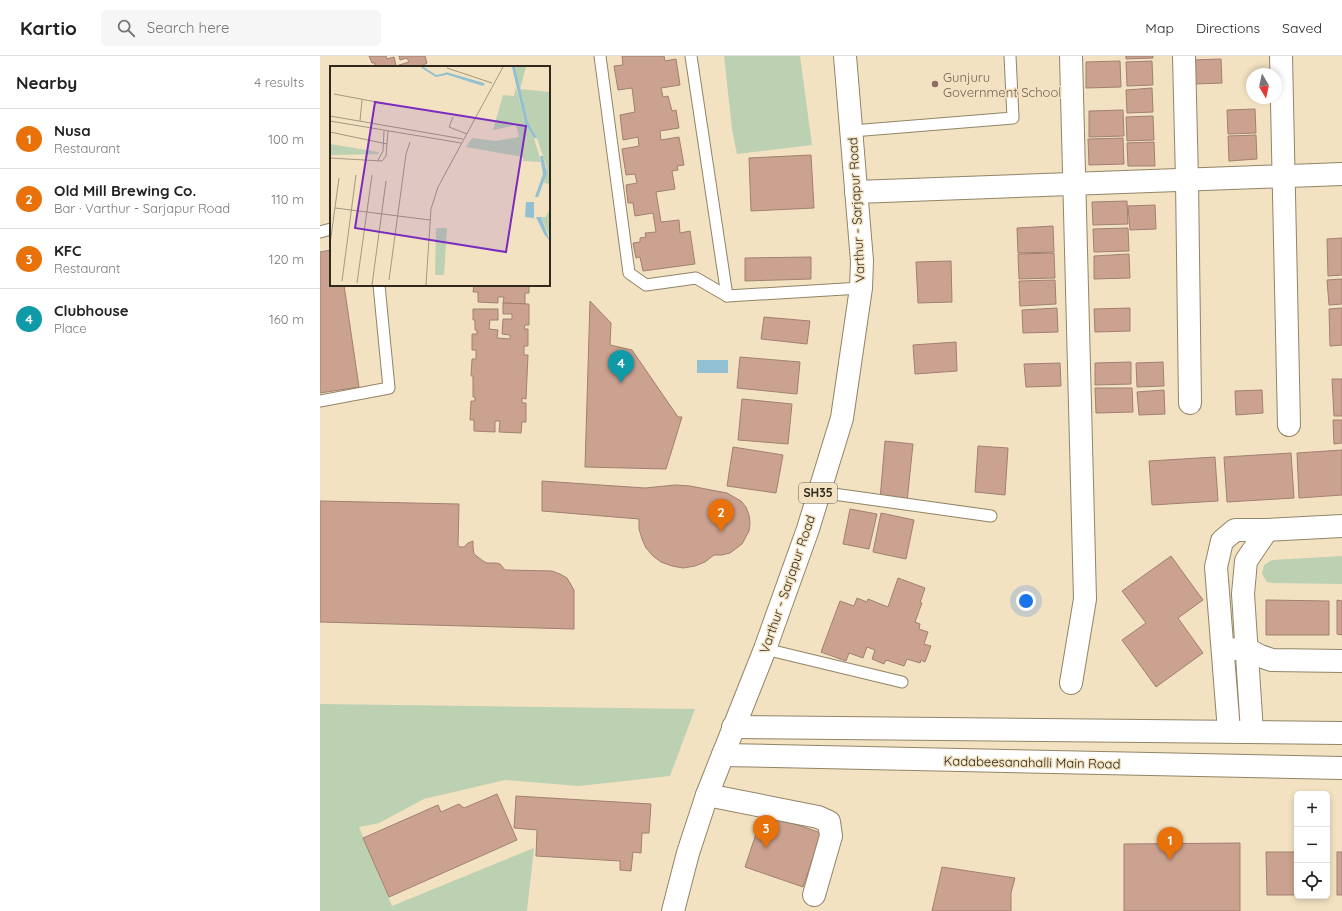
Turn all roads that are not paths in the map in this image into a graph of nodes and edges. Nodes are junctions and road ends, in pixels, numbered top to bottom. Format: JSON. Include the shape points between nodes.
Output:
{"nodes":[{"id":1,"x":600,"y":56,"type":"edge"},
{"id":2,"x":691,"y":56,"type":"edge"},
{"id":3,"x":845,"y":56,"type":"edge"},
{"id":4,"x":1010,"y":56,"type":"edge"},
{"id":5,"x":1071,"y":56,"type":"edge"},
{"id":6,"x":1184,"y":56,"type":"edge"},
{"id":7,"x":1281,"y":56,"type":"edge"},
{"id":8,"x":852,"y":131,"type":"junction"},
{"id":9,"x":1342,"y":174,"type":"edge"},
{"id":10,"x":1284,"y":176,"type":"junction"},
{"id":11,"x":1187,"y":180,"type":"junction"},
{"id":12,"x":1074,"y":184,"type":"junction"},
{"id":13,"x":856,"y":192,"type":"junction"},
{"id":14,"x":330,"y":229,"type":"edge"},
{"id":15,"x":320,"y":232,"type":"edge"},
{"id":16,"x":379,"y":286,"type":"edge"},
{"id":17,"x":861,"y":288,"type":"junction"},
{"id":18,"x":727,"y":296,"type":"junction"},
{"id":19,"x":320,"y":400,"type":"edge"},
{"id":20,"x":1190,"y":403,"type":"dead end"},
{"id":21,"x":1289,"y":425,"type":"dead end"},
{"id":22,"x":819,"y":492,"type":"junction"},
{"id":23,"x":991,"y":516,"type":"dead end"},
{"id":24,"x":1342,"y":526,"type":"edge"},
{"id":25,"x":1267,"y":530,"type":"junction"},
{"id":26,"x":765,"y":649,"type":"junction"},
{"id":27,"x":1222,"y":649,"type":"junction"},
{"id":28,"x":1247,"y":649,"type":"junction"},
{"id":29,"x":1342,"y":661,"type":"edge"},
{"id":30,"x":902,"y":682,"type":"dead end"},
{"id":31,"x":1071,"y":683,"type":"dead end"},
{"id":32,"x":733,"y":727,"type":"junction"},
{"id":33,"x":1229,"y":731,"type":"junction"},
{"id":34,"x":1252,"y":732,"type":"junction"},
{"id":35,"x":1342,"y":733,"type":"edge"},
{"id":36,"x":723,"y":755,"type":"junction"},
{"id":37,"x":1342,"y":768,"type":"edge"},
{"id":38,"x":707,"y":795,"type":"junction"},
{"id":39,"x":814,"y":895,"type":"dead end"},
{"id":40,"x":673,"y":911,"type":"edge"}],
"edges":[{"from":1,"to":18,"type":"lane","via":[[629,273],[646,285],[696,278]]},
{"from":2,"to":18,"type":"lane"},
{"from":3,"to":8,"type":"street","name":"Varthur - Sarjapur Road","number":"SH35"},
{"from":4,"to":8,"type":"lane","via":[[1013,118]]},
{"from":5,"to":12,"type":"street"},
{"from":6,"to":11,"type":"street"},
{"from":7,"to":10,"type":"street"},
{"from":8,"to":13,"type":"street","name":"Varthur - Sarjapur Road","number":"SH35"},
{"from":9,"to":10,"type":"street"},
{"from":10,"to":11,"type":"street"},
{"from":10,"to":21,"type":"street"},
{"from":11,"to":12,"type":"street"},
{"from":11,"to":20,"type":"street"},
{"from":12,"to":13,"type":"street"},
{"from":12,"to":31,"type":"street","via":[[1084,599]]},
{"from":13,"to":17,"type":"street","name":"Varthur - Sarjapur Road","number":"SH35","via":[[862,261]]},
{"from":14,"to":15,"type":"lane"},
{"from":16,"to":19,"type":"lane","via":[[389,388]]},
{"from":17,"to":18,"type":"lane"},
{"from":17,"to":22,"type":"street","name":"Varthur - Sarjapur Road","number":"SH35","via":[[842,418]]},
{"from":22,"to":23,"type":"lane"},
{"from":22,"to":26,"type":"street","name":"Varthur - Sarjapur Road","number":"SH35"},
{"from":24,"to":25,"type":"street"},
{"from":25,"to":27,"type":"street","via":[[1235,530],[1222,540],[1216,567]]},
{"from":25,"to":28,"type":"street","via":[[1246,562],[1243,594]]},
{"from":26,"to":30,"type":"lane"},
{"from":26,"to":32,"type":"street","name":"Varthur - Sarjapur Road","number":"SH35"},
{"from":27,"to":28,"type":"street"},
{"from":27,"to":33,"type":"street"},
{"from":28,"to":29,"type":"street","via":[[1272,660]]},
{"from":28,"to":34,"type":"street"},
{"from":32,"to":33,"type":"street"},
{"from":32,"to":36,"type":"street","name":"Varthur - Sarjapur Road","number":"SH35"},
{"from":33,"to":34,"type":"street"},
{"from":34,"to":35,"type":"street"},
{"from":36,"to":37,"type":"street","name":"Kadabeesanahalli Main Road"},
{"from":36,"to":38,"type":"street","name":"Varthur - Sarjapur Road","number":"SH35"},
{"from":38,"to":39,"type":"street","via":[[818,817],[829,822],[831,836]]},
{"from":38,"to":40,"type":"street","name":"Varthur - Sarjapur Road","number":"SH35"}]}
